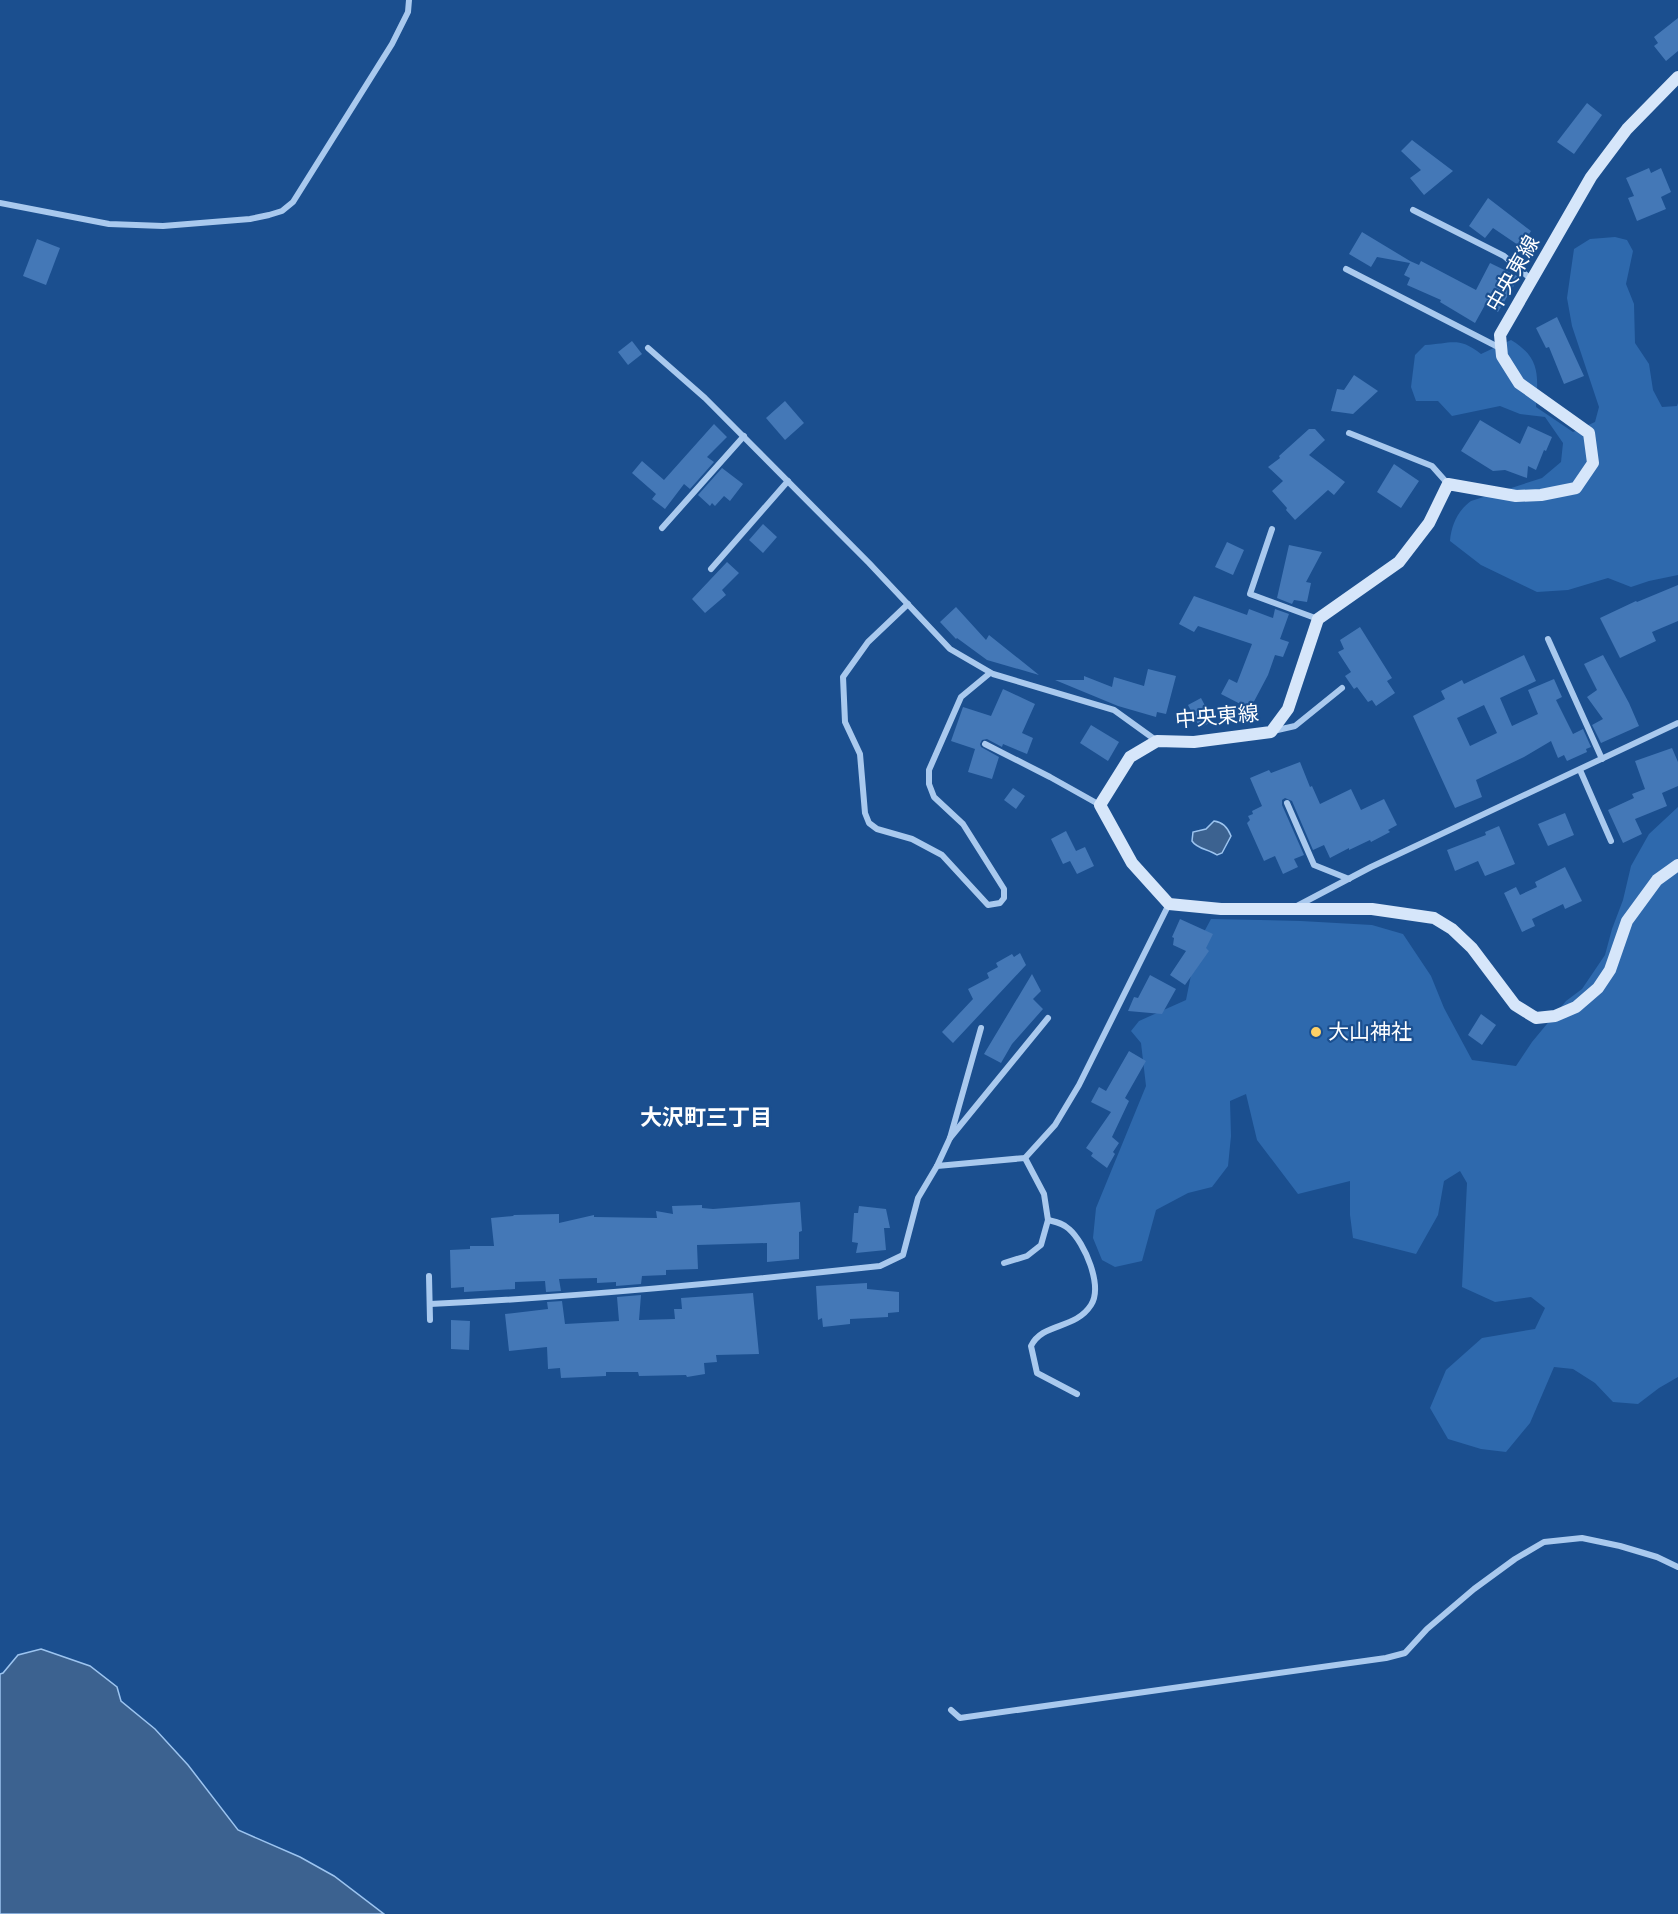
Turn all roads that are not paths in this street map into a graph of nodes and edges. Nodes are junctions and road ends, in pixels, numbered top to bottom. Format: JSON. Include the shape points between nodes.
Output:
{"nodes":[{"id":1,"x":409,"y":0,"type":"edge"},
{"id":2,"x":1678,"y":77,"type":"edge"},
{"id":3,"x":0,"y":203,"type":"edge"},
{"id":4,"x":1413,"y":210,"type":"dead end"},
{"id":5,"x":1346,"y":269,"type":"dead end"},
{"id":6,"x":1532,"y":280,"type":"junction"},
{"id":7,"x":648,"y":348,"type":"dead end"},
{"id":8,"x":1501,"y":349,"type":"junction"},
{"id":9,"x":1349,"y":433,"type":"dead end"},
{"id":10,"x":744,"y":436,"type":"junction"},
{"id":11,"x":788,"y":481,"type":"junction"},
{"id":12,"x":1448,"y":484,"type":"junction"},
{"id":13,"x":662,"y":528,"type":"dead end"},
{"id":14,"x":1272,"y":529,"type":"dead end"},
{"id":15,"x":711,"y":569,"type":"dead end"},
{"id":16,"x":908,"y":604,"type":"junction"},
{"id":17,"x":1318,"y":619,"type":"junction"},
{"id":18,"x":1548,"y":639,"type":"dead end"},
{"id":19,"x":990,"y":673,"type":"junction"},
{"id":20,"x":1342,"y":688,"type":"dead end"},
{"id":21,"x":1678,"y":723,"type":"edge"},
{"id":22,"x":1271,"y":732,"type":"junction"},
{"id":23,"x":1157,"y":741,"type":"junction"},
{"id":24,"x":985,"y":744,"type":"dead end"},
{"id":25,"x":1602,"y":759,"type":"junction"},
{"id":26,"x":1580,"y":770,"type":"junction"},
{"id":27,"x":1287,"y":803,"type":"dead end"},
{"id":28,"x":1100,"y":805,"type":"junction"},
{"id":29,"x":1611,"y":841,"type":"dead end"},
{"id":30,"x":1678,"y":866,"type":"edge"},
{"id":31,"x":1349,"y":879,"type":"junction"},
{"id":32,"x":1169,"y":904,"type":"junction"},
{"id":33,"x":1290,"y":910,"type":"junction"},
{"id":34,"x":1048,"y":1018,"type":"dead end"},
{"id":35,"x":981,"y":1028,"type":"dead end"},
{"id":36,"x":950,"y":1138,"type":"junction"},
{"id":37,"x":1025,"y":1158,"type":"junction"},
{"id":38,"x":937,"y":1166,"type":"junction"},
{"id":39,"x":1048,"y":1220,"type":"junction"},
{"id":40,"x":1005,"y":1263,"type":"dead end"},
{"id":41,"x":429,"y":1276,"type":"dead end"},
{"id":42,"x":430,"y":1304,"type":"junction"},
{"id":43,"x":430,"y":1320,"type":"dead end"},
{"id":44,"x":1077,"y":1394,"type":"dead end"},
{"id":45,"x":1678,"y":1567,"type":"edge"},
{"id":46,"x":951,"y":1710,"type":"dead end"}],
"edges":[{"from":1,"to":3,"type":"street","via":[[408,12],[392,44],[293,202],[282,211],[250,219],[163,226],[110,225]]},
{"from":2,"to":6,"type":"main road","name":"中央東線","via":[[1627,129],[1591,177]]},
{"from":4,"to":6,"type":"street","via":[[1504,256]]},
{"from":5,"to":8,"type":"street"},
{"from":6,"to":8,"type":"main road","name":"中央東線","via":[[1500,335]]},
{"from":7,"to":10,"type":"street"},
{"from":8,"to":12,"type":"main road","via":[[1519,383],[1589,433],[1593,463],[1576,488],[1541,495],[1516,496]]},
{"from":9,"to":12,"type":"street","via":[[1432,466]]},
{"from":10,"to":11,"type":"street"},
{"from":10,"to":13,"type":"street"},
{"from":11,"to":15,"type":"street"},
{"from":11,"to":16,"type":"street"},
{"from":12,"to":17,"type":"main road","via":[[1429,523],[1399,562]]},
{"from":14,"to":17,"type":"street","via":[[1250,594]]},
{"from":16,"to":19,"type":"street","via":[[950,649]]},
{"from":16,"to":19,"type":"street","via":[[868,642],[843,677],[845,722],[860,754],[865,813],[877,829],[912,839],[942,855],[988,905],[1000,903],[1004,889],[963,824],[934,797],[929,770],[961,696]]},
{"from":17,"to":22,"type":"main road","name":"中央東線","via":[[1288,709]]},
{"from":18,"to":25,"type":"street"},
{"from":19,"to":23,"type":"street","via":[[1114,710]]},
{"from":20,"to":22,"type":"street","via":[[1294,726]]},
{"from":21,"to":25,"type":"street"},
{"from":22,"to":23,"type":"main road","name":"中央東線","via":[[1194,742]]},
{"from":23,"to":28,"type":"main road","name":"中央東線","via":[[1130,757]]},
{"from":24,"to":28,"type":"street"},
{"from":25,"to":26,"type":"street"},
{"from":26,"to":29,"type":"street"},
{"from":26,"to":31,"type":"street"},
{"from":27,"to":31,"type":"street","via":[[1314,865]]},
{"from":28,"to":32,"type":"main road","via":[[1132,863]]},
{"from":30,"to":33,"type":"main road","via":[[1657,880],[1627,921],[1610,970],[1598,988],[1576,1007],[1555,1016],[1536,1018],[1515,1005],[1472,948],[1434,918],[1371,909]]},
{"from":31,"to":33,"type":"street"},
{"from":32,"to":33,"type":"main road"},
{"from":32,"to":37,"type":"street","via":[[1079,1085],[1055,1125]]},
{"from":34,"to":36,"type":"street"},
{"from":35,"to":36,"type":"street"},
{"from":36,"to":38,"type":"street"},
{"from":37,"to":38,"type":"street"},
{"from":37,"to":39,"type":"street","via":[[1044,1194]]},
{"from":38,"to":42,"type":"street","via":[[918,1198],[903,1255],[880,1266],[654,1290]]},
{"from":39,"to":40,"type":"street","via":[[1041,1245],[1027,1256]]},
{"from":39,"to":44,"type":"street","via":[[1071,1230],[1090,1262],[1096,1283],[1094,1299],[1080,1316],[1038,1335],[1031,1346],[1037,1373]]},
{"from":41,"to":42,"type":"street"},
{"from":42,"to":43,"type":"street"},
{"from":45,"to":46,"type":"street","via":[[1657,1557],[1582,1538],[1544,1542],[1474,1589],[1405,1653],[960,1718]]}]}
